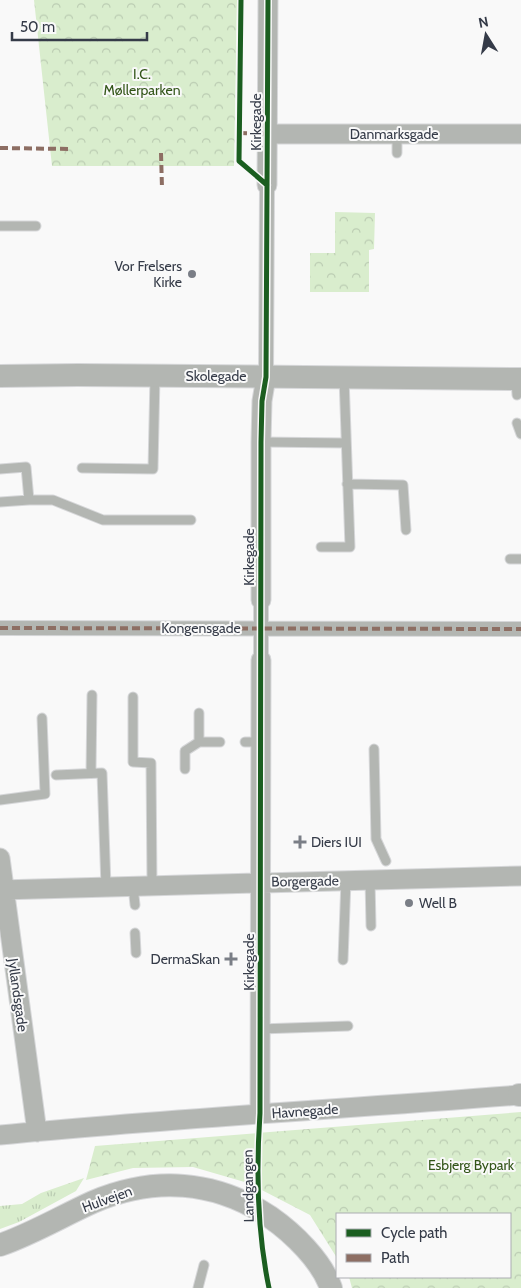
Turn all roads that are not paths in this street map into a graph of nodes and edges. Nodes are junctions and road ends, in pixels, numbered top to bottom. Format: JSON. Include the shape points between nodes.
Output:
{"nodes":[{"id":1,"x":268,"y":0,"type":"edge"},
{"id":2,"x":267,"y":134,"type":"junction"},
{"id":3,"x":397,"y":134,"type":"junction"},
{"id":4,"x":521,"y":134,"type":"edge"},
{"id":5,"x":397,"y":153,"type":"dead end"},
{"id":6,"x":267,"y":185,"type":"joint"},
{"id":7,"x":0,"y":226,"type":"edge"},
{"id":8,"x":36,"y":226,"type":"dead end"},
{"id":9,"x":0,"y":376,"type":"edge"},
{"id":10,"x":155,"y":376,"type":"junction"},
{"id":11,"x":266,"y":377,"type":"junction"},
{"id":12,"x":344,"y":377,"type":"junction"},
{"id":13,"x":518,"y":385,"type":"edge"},
{"id":14,"x":517,"y":423,"type":"dead end"},
{"id":15,"x":521,"y":434,"type":"edge"},
{"id":16,"x":261,"y":442,"type":"junction"},
{"id":17,"x":346,"y":443,"type":"junction"},
{"id":18,"x":82,"y":468,"type":"dead end"},
{"id":19,"x":0,"y":469,"type":"edge"},
{"id":20,"x":347,"y":484,"type":"junction"},
{"id":21,"x":28,"y":500,"type":"junction"},
{"id":22,"x":0,"y":502,"type":"edge"},
{"id":23,"x":191,"y":520,"type":"dead end"},
{"id":24,"x":406,"y":530,"type":"dead end"},
{"id":25,"x":320,"y":547,"type":"dead end"},
{"id":26,"x":521,"y":559,"type":"edge"},
{"id":27,"x":510,"y":560,"type":"dead end"},
{"id":28,"x":261,"y":600,"type":"joint"},
{"id":29,"x":0,"y":628,"type":"edge"},
{"id":30,"x":261,"y":628,"type":"junction"},
{"id":31,"x":521,"y":629,"type":"edge"},
{"id":32,"x":260,"y":660,"type":"joint"},
{"id":33,"x":92,"y":696,"type":"dead end"},
{"id":34,"x":133,"y":697,"type":"dead end"},
{"id":35,"x":199,"y":713,"type":"dead end"},
{"id":36,"x":42,"y":718,"type":"dead end"},
{"id":37,"x":199,"y":742,"type":"junction"},
{"id":38,"x":220,"y":742,"type":"dead end"},
{"id":39,"x":374,"y":749,"type":"dead end"},
{"id":40,"x":185,"y":769,"type":"dead end"},
{"id":41,"x":91,"y":773,"type":"junction"},
{"id":42,"x":56,"y":775,"type":"dead end"},
{"id":43,"x":0,"y":800,"type":"edge"},
{"id":44,"x":0,"y":858,"type":"edge"},
{"id":45,"x":386,"y":861,"type":"dead end"},
{"id":46,"x":521,"y":876,"type":"edge"},
{"id":47,"x":373,"y":879,"type":"junction"},
{"id":48,"x":346,"y":880,"type":"junction"},
{"id":49,"x":260,"y":882,"type":"junction"},
{"id":50,"x":133,"y":886,"type":"junction"},
{"id":51,"x":152,"y":886,"type":"junction"},
{"id":52,"x":106,"y":887,"type":"junction"},
{"id":53,"x":2,"y":890,"type":"edge"},
{"id":54,"x":376,"y":902,"type":"dead end"},
{"id":55,"x":135,"y":905,"type":"dead end"},
{"id":56,"x":371,"y":926,"type":"dead end"},
{"id":57,"x":135,"y":933,"type":"dead end"},
{"id":58,"x":136,"y":953,"type":"dead end"},
{"id":59,"x":343,"y":960,"type":"dead end"},
{"id":60,"x":348,"y":1026,"type":"dead end"},
{"id":61,"x":260,"y":1029,"type":"junction"},
{"id":62,"x":520,"y":1095,"type":"edge"},
{"id":63,"x":260,"y":1113,"type":"junction"},
{"id":64,"x":37,"y":1132,"type":"junction"},
{"id":65,"x":0,"y":1135,"type":"edge"},
{"id":66,"x":0,"y":1245,"type":"edge"},
{"id":67,"x":204,"y":1265,"type":"dead end"},
{"id":68,"x":198,"y":1288,"type":"edge"},
{"id":69,"x":331,"y":1288,"type":"edge"}],
"edges":[{"from":1,"to":2,"type":"street","name":"Kirkegade"},
{"from":2,"to":3,"type":"street","name":"Danmarksgade"},
{"from":2,"to":6,"type":"street","name":"Kirkegade"},
{"from":3,"to":4,"type":"street","name":"Danmarksgade"},
{"from":3,"to":5,"type":"lane"},
{"from":6,"to":11,"type":"street","name":"Kirkegade"},
{"from":7,"to":8,"type":"lane"},
{"from":9,"to":10,"type":"street","name":"Skolegade"},
{"from":10,"to":11,"type":"street","name":"Skolegade"},
{"from":10,"to":18,"type":"lane","via":[[153,469]]},
{"from":11,"to":12,"type":"street","name":"Skolegade"},
{"from":11,"to":16,"type":"street","name":"Kirkegade"},
{"from":12,"to":13,"type":"street","name":"Skolegade"},
{"from":12,"to":17,"type":"lane"},
{"from":14,"to":15,"type":"lane"},
{"from":16,"to":17,"type":"lane"},
{"from":16,"to":28,"type":"street","name":"Kirkegade"},
{"from":17,"to":20,"type":"lane"},
{"from":19,"to":21,"type":"lane","via":[[26,467]]},
{"from":20,"to":24,"type":"lane","via":[[403,484]]},
{"from":20,"to":25,"type":"lane","via":[[350,547]]},
{"from":21,"to":22,"type":"lane"},
{"from":21,"to":23,"type":"lane","via":[[53,500],[103,520]]},
{"from":26,"to":27,"type":"lane"},
{"from":28,"to":30,"type":"street","name":"Kirkegade"},
{"from":29,"to":30,"type":"street","name":"Kongensgade"},
{"from":30,"to":31,"type":"street","name":"Kongensgade"},
{"from":30,"to":32,"type":"street","name":"Kirkegade"},
{"from":32,"to":49,"type":"street","name":"Kirkegade","via":[[253,742]]},
{"from":33,"to":41,"type":"lane"},
{"from":34,"to":51,"type":"lane","via":[[133,762],[151,762]]},
{"from":35,"to":37,"type":"lane"},
{"from":36,"to":43,"type":"lane","via":[[46,794]]},
{"from":37,"to":38,"type":"lane"},
{"from":37,"to":40,"type":"lane","via":[[185,751]]},
{"from":39,"to":45,"type":"lane","via":[[376,839]]},
{"from":41,"to":42,"type":"lane"},
{"from":41,"to":52,"type":"lane","via":[[102,773]]},
{"from":44,"to":53,"type":"street","name":"Jyllandsgade"},
{"from":46,"to":47,"type":"street","name":"Borgergade"},
{"from":47,"to":48,"type":"street","name":"Borgergade"},
{"from":47,"to":54,"type":"lane"},
{"from":47,"to":56,"type":"lane"},
{"from":48,"to":49,"type":"street","name":"Borgergade"},
{"from":48,"to":59,"type":"lane"},
{"from":49,"to":51,"type":"street","name":"Borgergade"},
{"from":49,"to":61,"type":"street","name":"Kirkegade"},
{"from":50,"to":51,"type":"street","name":"Borgergade"},
{"from":50,"to":52,"type":"street","name":"Borgergade"},
{"from":50,"to":55,"type":"lane"},
{"from":52,"to":53,"type":"street","name":"Borgergade"},
{"from":53,"to":64,"type":"street","name":"Jyllandsgade"},
{"from":57,"to":58,"type":"lane"},
{"from":60,"to":61,"type":"lane"},
{"from":61,"to":63,"type":"street","name":"Kirkegade"},
{"from":62,"to":63,"type":"street","name":"Havnegade"},
{"from":63,"to":64,"type":"street","name":"Havnegade"},
{"from":64,"to":65,"type":"street","name":"Havnegade"},
{"from":66,"to":69,"type":"street","name":"Hulvejen","via":[[119,1192],[164,1185],[201,1188],[252,1205],[280,1224],[303,1245]]},
{"from":67,"to":68,"type":"lane"}]}
